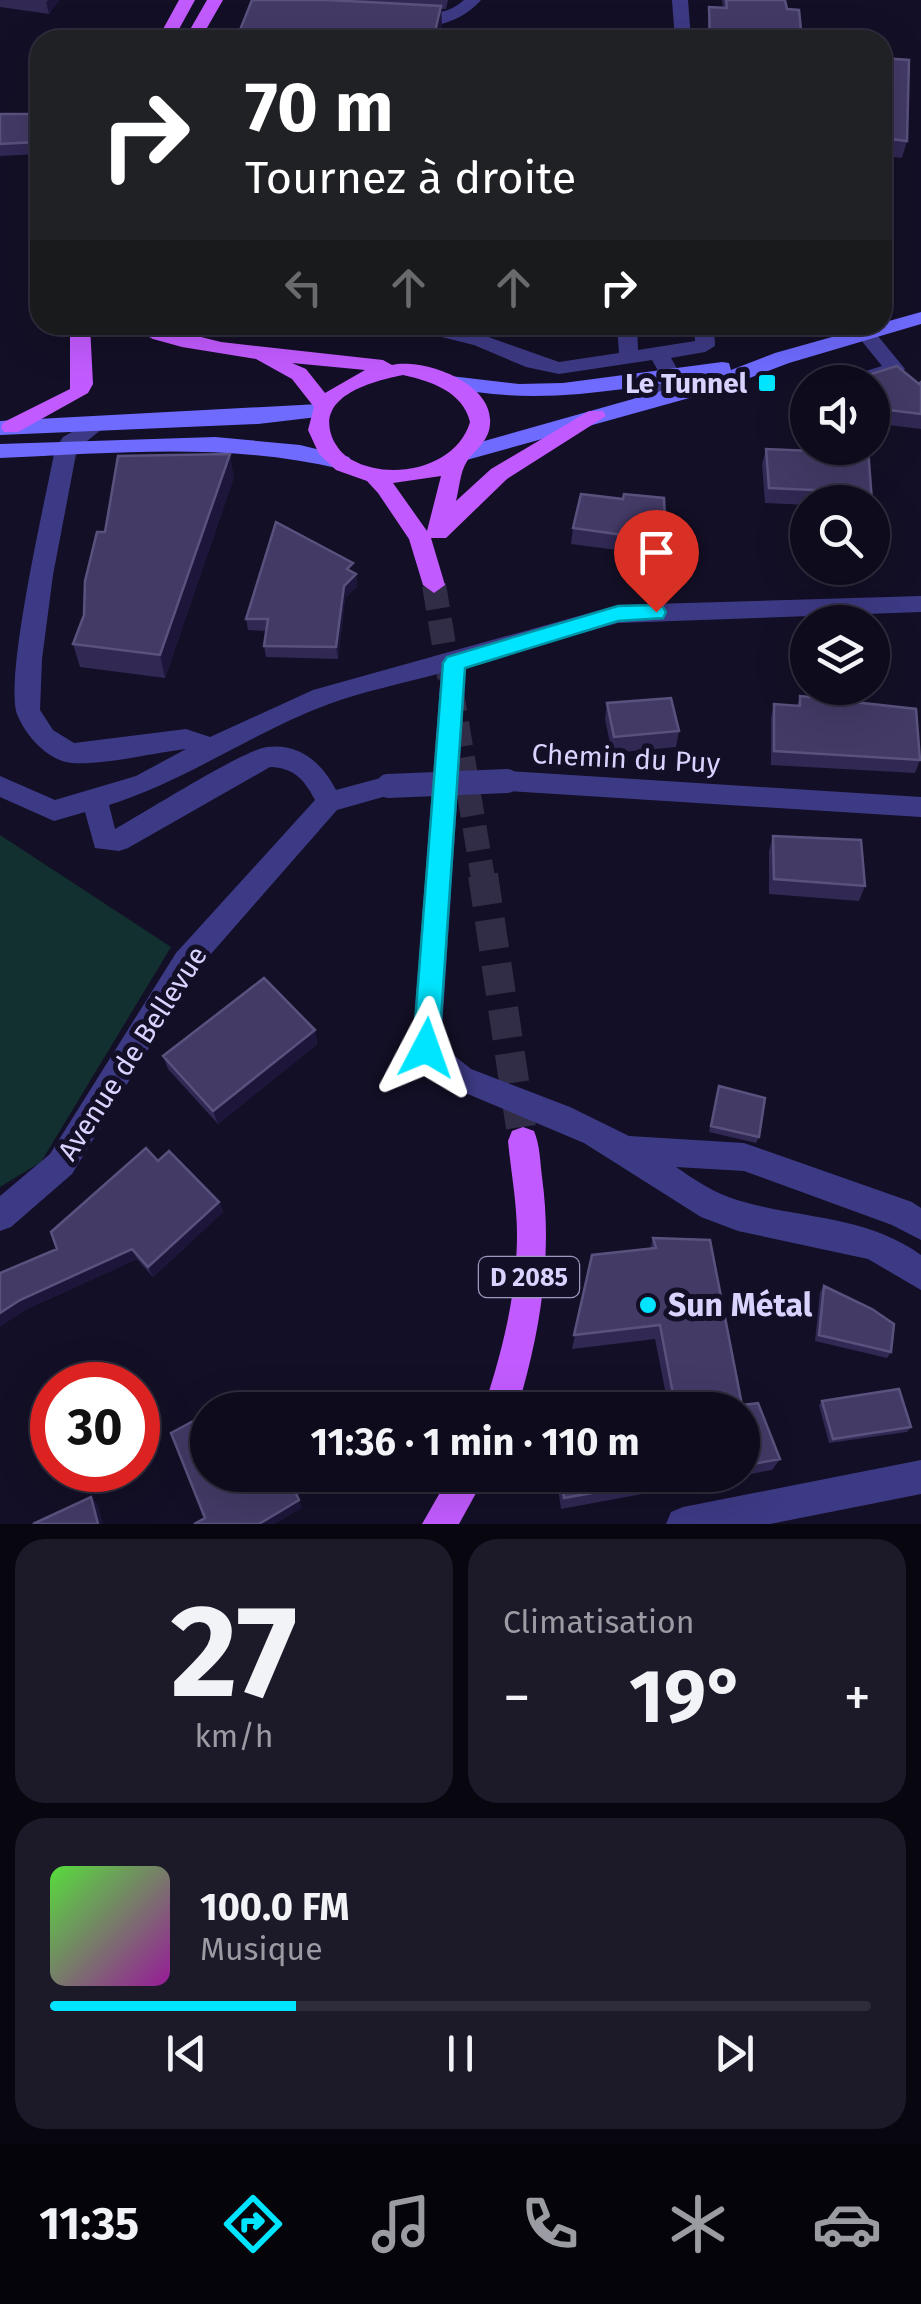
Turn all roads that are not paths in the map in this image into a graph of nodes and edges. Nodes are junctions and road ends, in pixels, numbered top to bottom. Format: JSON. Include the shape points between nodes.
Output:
{"nodes":[{"id":1,"x":187,"y":0,"type":"edge"},
{"id":2,"x":216,"y":0,"type":"edge"},
{"id":3,"x":474,"y":0,"type":"edge"},
{"id":4,"x":680,"y":0,"type":"edge"},
{"id":5,"x":395,"y":18,"type":"edge"},
{"id":6,"x":170,"y":30,"type":"edge"},
{"id":7,"x":198,"y":30,"type":"edge"},
{"id":8,"x":682,"y":30,"type":"edge"},
{"id":9,"x":921,"y":318,"type":"edge"},
{"id":10,"x":892,"y":326,"type":"edge"},
{"id":11,"x":81,"y":335,"type":"edge"},
{"id":12,"x":162,"y":335,"type":"edge"},
{"id":13,"x":459,"y":335,"type":"edge"},
{"id":14,"x":629,"y":335,"type":"edge"},
{"id":15,"x":862,"y":335,"type":"edge"},
{"id":16,"x":867,"y":335,"type":"edge"},
{"id":17,"x":704,"y":336,"type":"edge"},
{"id":18,"x":248,"y":350,"type":"junction"},
{"id":19,"x":658,"y":353,"type":"junction"},
{"id":20,"x":630,"y":358,"type":"junction"},
{"id":21,"x":782,"y":358,"type":"junction"},
{"id":22,"x":403,"y":370,"type":"junction"},
{"id":23,"x":890,"y":371,"type":"edge"},
{"id":24,"x":672,"y":376,"type":"junction"},
{"id":25,"x":450,"y":380,"type":"junction"},
{"id":26,"x":641,"y":404,"type":"junction"},
{"id":27,"x":321,"y":408,"type":"junction"},
{"id":28,"x":596,"y":416,"type":"junction"},
{"id":29,"x":96,"y":425,"type":"junction"},
{"id":30,"x":6,"y":427,"type":"edge"},
{"id":31,"x":66,"y":449,"type":"junction"},
{"id":32,"x":0,"y":451,"type":"edge"},
{"id":33,"x":459,"y":457,"type":"junction"},
{"id":34,"x":341,"y":462,"type":"junction"},
{"id":35,"x":374,"y":475,"type":"junction"},
{"id":36,"x":439,"y":530,"type":"junction"},
{"id":37,"x":429,"y":555,"type":"junction"},
{"id":38,"x":434,"y":586,"type":"tunnel mouth"},
{"id":39,"x":921,"y":604,"type":"edge"},
{"id":40,"x":454,"y":663,"type":"junction"},
{"id":41,"x":211,"y":748,"type":"junction"},
{"id":42,"x":0,"y":786,"type":"edge"},
{"id":43,"x":95,"y":798,"type":"junction"},
{"id":44,"x":329,"y":802,"type":"junction"},
{"id":45,"x":921,"y":808,"type":"edge"},
{"id":46,"x":523,"y":1140,"type":"tunnel mouth"},
{"id":47,"x":625,"y":1150,"type":"junction"},
{"id":48,"x":0,"y":1216,"type":"edge"},
{"id":49,"x":921,"y":1225,"type":"edge"},
{"id":50,"x":921,"y":1274,"type":"edge"},
{"id":51,"x":506,"y":1392,"type":"edge"},
{"id":52,"x":921,"y":1477,"type":"edge"},
{"id":53,"x":458,"y":1492,"type":"edge"},
{"id":54,"x":440,"y":1524,"type":"edge"},
{"id":55,"x":682,"y":1524,"type":"edge"}],
"edges":[{"from":1,"to":6,"type":"main road"},
{"from":2,"to":7,"type":"main road"},
{"from":3,"to":5,"type":"street","via":[[458,16]]},
{"from":4,"to":8,"type":"street"},
{"from":9,"to":10,"type":"main road"},
{"from":11,"to":30,"type":"main road","via":[[78,392]]},
{"from":12,"to":18,"type":"main road"},
{"from":13,"to":20,"type":"street","via":[[559,368]]},
{"from":14,"to":20,"type":"street"},
{"from":15,"to":21,"type":"main road"},
{"from":16,"to":23,"type":"street","via":[[895,369]]},
{"from":17,"to":19,"type":"street"},
{"from":18,"to":22,"type":"main road"},
{"from":18,"to":27,"type":"main road","via":[[299,374]]},
{"from":19,"to":20,"type":"street"},
{"from":19,"to":24,"type":"street"},
{"from":21,"to":24,"type":"main road"},
{"from":21,"to":26,"type":"main road"},
{"from":22,"to":25,"type":"main road"},
{"from":22,"to":27,"type":"main road","via":[[355,378]]},
{"from":24,"to":25,"type":"main road","via":[[534,390]]},
{"from":24,"to":26,"type":"street","via":[[670,388],[645,395]]},
{"from":25,"to":33,"type":"main road","via":[[476,406],[479,423]]},
{"from":26,"to":28,"type":"main road"},
{"from":27,"to":29,"type":"main road"},
{"from":27,"to":34,"type":"main road","via":[[320,438]]},
{"from":28,"to":33,"type":"main road"},
{"from":28,"to":36,"type":"main road","via":[[500,474]]},
{"from":29,"to":30,"type":"main road"},
{"from":29,"to":31,"type":"street"},
{"from":31,"to":32,"type":"main road"},
{"from":31,"to":34,"type":"main road","via":[[258,445]]},
{"from":31,"to":41,"type":"street","via":[[30,659],[28,710],[44,738],[72,753],[186,738]]},
{"from":33,"to":35,"type":"main road","via":[[417,475]]},
{"from":33,"to":36,"type":"main road"},
{"from":34,"to":35,"type":"main road"},
{"from":35,"to":37,"type":"main road","via":[[405,510]]},
{"from":36,"to":37,"type":"main road"},
{"from":37,"to":38,"type":"main road"},
{"from":39,"to":40,"type":"street","via":[[618,614]]},
{"from":40,"to":41,"type":"street","via":[[322,697]]},
{"from":40,"to":47,"type":"street","via":[[426,1048],[446,1072],[560,1116]]},
{"from":41,"to":43,"type":"street","via":[[144,784]]},
{"from":42,"to":43,"type":"street","via":[[54,810]]},
{"from":43,"to":44,"type":"street","via":[[104,840],[120,840],[266,757],[288,757],[313,771]]},
{"from":44,"to":45,"type":"street","name":"Chemin du Puy","bridge":true,"via":[[388,786],[507,782]]},
{"from":44,"to":48,"type":"street","name":"Avenue de Bellevue","via":[[186,962],[61,1164]]},
{"from":46,"to":51,"type":"main road","number":"D 2085","via":[[532,1238],[518,1352]]},
{"from":47,"to":49,"type":"street","via":[[744,1157]]},
{"from":47,"to":50,"type":"street","via":[[713,1206],[842,1233],[882,1247]]},
{"from":52,"to":55,"type":"street"},
{"from":53,"to":54,"type":"main road"}]}
